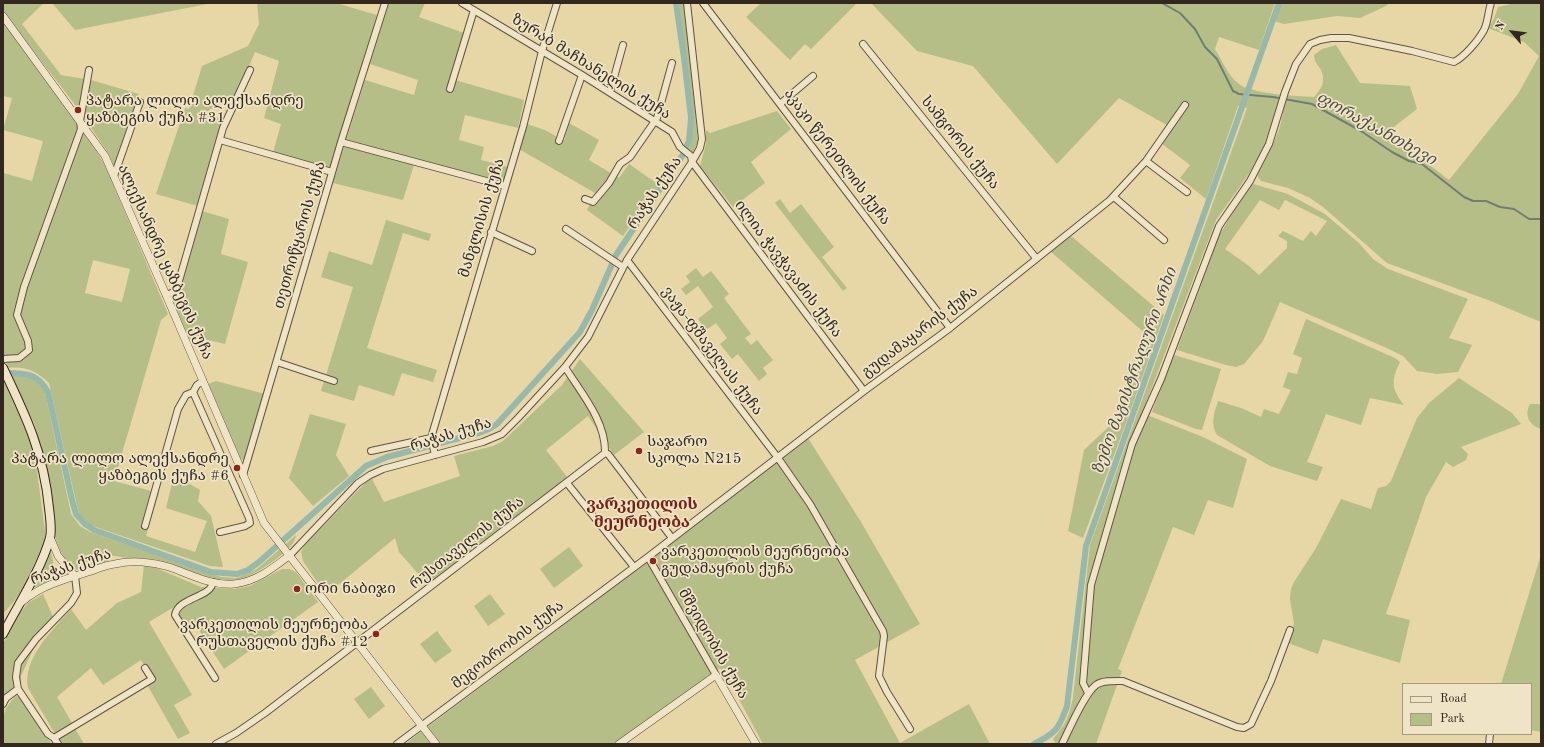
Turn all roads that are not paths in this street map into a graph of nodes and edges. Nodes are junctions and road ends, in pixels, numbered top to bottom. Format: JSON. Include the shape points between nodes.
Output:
{"nodes":[{"id":1,"x":385,"y":3,"type":"edge"},
{"id":2,"x":462,"y":3,"type":"edge"},
{"id":3,"x":556,"y":3,"type":"edge"},
{"id":4,"x":688,"y":3,"type":"edge"},
{"id":5,"x":703,"y":3,"type":"edge"},
{"id":6,"x":1491,"y":3,"type":"edge"},
{"id":7,"x":474,"y":10,"type":"junction"},
{"id":8,"x":3,"y":16,"type":"edge"},
{"id":9,"x":863,"y":44,"type":"dead end"},
{"id":10,"x":624,"y":45,"type":"dead end"},
{"id":11,"x":542,"y":51,"type":"junction"},
{"id":12,"x":672,"y":63,"type":"dead end"},
{"id":13,"x":89,"y":70,"type":"dead end"},
{"id":14,"x":250,"y":70,"type":"dead end"},
{"id":15,"x":582,"y":75,"type":"junction"},
{"id":16,"x":813,"y":76,"type":"dead end"},
{"id":17,"x":450,"y":89,"type":"dead end"},
{"id":18,"x":610,"y":92,"type":"junction"},
{"id":19,"x":140,"y":102,"type":"dead end"},
{"id":20,"x":780,"y":104,"type":"junction"},
{"id":21,"x":1185,"y":105,"type":"dead end"},
{"id":22,"x":80,"y":121,"type":"junction"},
{"id":23,"x":654,"y":121,"type":"junction"},
{"id":24,"x":220,"y":140,"type":"junction"},
{"id":25,"x":559,"y":141,"type":"dead end"},
{"id":26,"x":341,"y":142,"type":"junction"},
{"id":27,"x":692,"y":159,"type":"junction"},
{"id":28,"x":1146,"y":161,"type":"junction"},
{"id":29,"x":332,"y":172,"type":"junction"},
{"id":30,"x":114,"y":176,"type":"junction"},
{"id":31,"x":505,"y":186,"type":"junction"},
{"id":32,"x":1187,"y":192,"type":"dead end"},
{"id":33,"x":1114,"y":197,"type":"junction"},
{"id":34,"x":585,"y":199,"type":"dead end"},
{"id":35,"x":566,"y":229,"type":"dead end"},
{"id":36,"x":491,"y":232,"type":"junction"},
{"id":37,"x":1164,"y":240,"type":"dead end"},
{"id":38,"x":532,"y":251,"type":"dead end"},
{"id":39,"x":1036,"y":258,"type":"junction"},
{"id":40,"x":627,"y":260,"type":"junction"},
{"id":41,"x":623,"y":267,"type":"junction"},
{"id":42,"x":166,"y":295,"type":"junction"},
{"id":43,"x":950,"y":328,"type":"junction"},
{"id":44,"x":3,"y":359,"type":"edge"},
{"id":45,"x":277,"y":362,"type":"junction"},
{"id":46,"x":565,"y":367,"type":"junction"},
{"id":47,"x":3,"y":368,"type":"edge"},
{"id":48,"x":203,"y":381,"type":"junction"},
{"id":49,"x":334,"y":382,"type":"dead end"},
{"id":50,"x":864,"y":391,"type":"junction"},
{"id":51,"x":194,"y":392,"type":"junction"},
{"id":52,"x":431,"y":440,"type":"junction"},
{"id":53,"x":372,"y":451,"type":"dead end"},
{"id":54,"x":435,"y":452,"type":"junction"},
{"id":55,"x":606,"y":453,"type":"junction"},
{"id":56,"x":778,"y":458,"type":"junction"},
{"id":57,"x":243,"y":475,"type":"junction"},
{"id":58,"x":567,"y":483,"type":"junction"},
{"id":59,"x":145,"y":526,"type":"dead end"},
{"id":60,"x":220,"y":532,"type":"dead end"},
{"id":61,"x":50,"y":536,"type":"junction"},
{"id":62,"x":672,"y":538,"type":"junction"},
{"id":63,"x":288,"y":553,"type":"junction"},
{"id":64,"x":648,"y":558,"type":"junction"},
{"id":65,"x":634,"y":567,"type":"junction"},
{"id":66,"x":75,"y":576,"type":"junction"},
{"id":67,"x":213,"y":582,"type":"junction"},
{"id":68,"x":18,"y":606,"type":"junction"},
{"id":69,"x":1290,"y":630,"type":"dead end"},
{"id":70,"x":3,"y":634,"type":"edge"},
{"id":71,"x":357,"y":643,"type":"junction"},
{"id":72,"x":145,"y":668,"type":"dead end"},
{"id":73,"x":716,"y":675,"type":"junction"},
{"id":74,"x":215,"y":678,"type":"dead end"},
{"id":75,"x":18,"y":689,"type":"junction"},
{"id":76,"x":1088,"y":693,"type":"junction"},
{"id":77,"x":3,"y":704,"type":"edge"},
{"id":78,"x":422,"y":725,"type":"junction"},
{"id":79,"x":910,"y":729,"type":"dead end"},
{"id":80,"x":54,"y":738,"type":"junction"},
{"id":81,"x":58,"y":744,"type":"edge"},
{"id":82,"x":216,"y":744,"type":"edge"},
{"id":83,"x":397,"y":744,"type":"edge"},
{"id":84,"x":436,"y":744,"type":"edge"},
{"id":85,"x":619,"y":744,"type":"edge"},
{"id":86,"x":756,"y":744,"type":"edge"},
{"id":87,"x":1062,"y":744,"type":"edge"}],
"edges":[{"from":1,"to":26,"type":"street","name":"თეთრიწყაროს ქუჩა"},
{"from":2,"to":7,"type":"street","name":"ზურაბ მაჩხანელის ქუჩა"},
{"from":3,"to":11,"type":"street","name":"მანგლისის ქუჩა"},
{"from":4,"to":27,"type":"street","name":"რაჭას ქუჩა","via":[[702,139],[700,148]]},
{"from":5,"to":20,"type":"street","name":"აკაკი წერეთლის ქუჩა"},
{"from":6,"to":76,"type":"street","via":[[1484,30],[1472,47],[1454,62],[1349,38],[1331,38],[1310,44],[1296,64],[1269,144],[1250,181],[1220,226],[1161,379],[1132,444],[1091,585],[1083,683]]},
{"from":7,"to":11,"type":"street","name":"ზურაბ მაჩხანელის ქუჩა"},
{"from":7,"to":17,"type":"street"},
{"from":8,"to":22,"type":"street","name":"ალექსანდრე ყაზბეგის ქუჩა"},
{"from":9,"to":39,"type":"street","name":"სამგორის ქუჩა"},
{"from":10,"to":18,"type":"street"},
{"from":11,"to":15,"type":"street","name":"ზურაბ მაჩხანელის ქუჩა"},
{"from":11,"to":31,"type":"street","name":"მანგლისის ქუჩა"},
{"from":12,"to":23,"type":"street"},
{"from":13,"to":22,"type":"street"},
{"from":14,"to":24,"type":"street"},
{"from":15,"to":18,"type":"street","name":"ზურაბ მაჩხანელის ქუჩა"},
{"from":15,"to":25,"type":"street"},
{"from":16,"to":20,"type":"street"},
{"from":18,"to":23,"type":"street","name":"ზურაბ მაჩხანელის ქუჩა"},
{"from":19,"to":30,"type":"street"},
{"from":20,"to":43,"type":"street","name":"აკაკი წერეთლის ქუჩა"},
{"from":21,"to":28,"type":"street","name":"გუდამაყარის ქუჩა"},
{"from":22,"to":30,"type":"street","name":"ალექსანდრე ყაზბეგის ქუჩა","via":[[105,156]]},
{"from":22,"to":44,"type":"street","via":[[81,129],[24,287],[17,314],[29,350],[19,358]]},
{"from":23,"to":27,"type":"street","name":"ზურაბ მაჩხანელის ქუჩა","via":[[672,132],[680,147]]},
{"from":23,"to":34,"type":"street","via":[[630,157],[620,164],[609,183],[593,202]]},
{"from":24,"to":29,"type":"street"},
{"from":24,"to":42,"type":"street","via":[[177,288]]},
{"from":26,"to":29,"type":"street","name":"თეთრიწყაროს ქუჩა"},
{"from":26,"to":31,"type":"street"},
{"from":27,"to":40,"type":"street","name":"რაჭას ქუჩა"},
{"from":27,"to":50,"type":"street","name":"ილია ჭავჭავაძის ქუჩა"},
{"from":28,"to":32,"type":"street"},
{"from":28,"to":33,"type":"street","name":"გუდამაყარის ქუჩა"},
{"from":29,"to":45,"type":"street","name":"თეთრიწყაროს ქუჩა"},
{"from":30,"to":42,"type":"street","name":"ალექსანდრე ყაზბეგის ქუჩა"},
{"from":31,"to":36,"type":"street","name":"მანგლისის ქუჩა"},
{"from":33,"to":37,"type":"street"},
{"from":33,"to":39,"type":"street","name":"გუდამაყარის ქუჩა"},
{"from":35,"to":41,"type":"street"},
{"from":36,"to":38,"type":"street"},
{"from":36,"to":52,"type":"street","name":"მანგლისის ქუჩა"},
{"from":39,"to":43,"type":"street","name":"გუდამაყარის ქუჩა"},
{"from":40,"to":41,"type":"street","name":"რაჭას ქუჩა"},
{"from":40,"to":56,"type":"street","name":"ვაჟა-ფშაველას ქუჩა"},
{"from":41,"to":46,"type":"street","name":"რაჭას ქუჩა","via":[[588,337]]},
{"from":42,"to":48,"type":"street","name":"ალექსანდრე ყაზბეგის ქუჩა"},
{"from":43,"to":50,"type":"street","name":"გუდამაყარის ქუჩა"},
{"from":45,"to":49,"type":"street"},
{"from":45,"to":57,"type":"street","name":"თეთრიწყაროს ქუჩა"},
{"from":46,"to":54,"type":"street","name":"რაჭას ქუჩა","via":[[502,434],[483,442]]},
{"from":46,"to":55,"type":"street","via":[[588,400],[605,438]]},
{"from":47,"to":61,"type":"main road","via":[[31,428],[41,461],[47,489]]},
{"from":48,"to":51,"type":"street","via":[[197,385]]},
{"from":48,"to":57,"type":"street","name":"ალექსანდრე ყაზბეგის ქუჩა"},
{"from":50,"to":56,"type":"street","name":"გუდამაყარის ქუჩა"},
{"from":51,"to":59,"type":"street","via":[[186,395],[178,409]]},
{"from":51,"to":60,"type":"street","via":[[250,518],[250,523],[246,526]]},
{"from":52,"to":53,"type":"street"},
{"from":52,"to":54,"type":"street"},
{"from":54,"to":63,"type":"street","name":"რაჭას ქუჩა","via":[[383,469],[358,483]]},
{"from":55,"to":58,"type":"street","name":"რუსთაველის ქუჩა"},
{"from":55,"to":62,"type":"street"},
{"from":56,"to":62,"type":"street","name":"გუდამაყარის ქუჩა"},
{"from":56,"to":79,"type":"street","name":"ვაჟა-ფშაველას ქუჩა","via":[[810,504],[883,631],[879,676]]},
{"from":57,"to":63,"type":"street","name":"ალექსანდრე ყაზბეგის ქუჩა","via":[[264,523]]},
{"from":58,"to":65,"type":"street"},
{"from":58,"to":71,"type":"street","name":"რუსთაველის ქუჩა"},
{"from":61,"to":66,"type":"street","via":[[58,556]]},
{"from":61,"to":68,"type":"main road"},
{"from":62,"to":64,"type":"street","name":"გუდამაყარის ქუჩა"},
{"from":63,"to":67,"type":"street","name":"რაჭას ქუჩა","via":[[259,577],[233,584]]},
{"from":63,"to":71,"type":"street","name":"ალექსანდრე ყაზბეგის ქუჩა"},
{"from":64,"to":65,"type":"street","name":"მეგობრობის ქუჩა"},
{"from":64,"to":73,"type":"street","name":"მშვიდობის ქუჩა"},
{"from":65,"to":78,"type":"street","name":"მეგობრობის ქუჩა"},
{"from":66,"to":67,"type":"street","name":"რაჭას ქუჩა","via":[[115,564],[133,562],[169,567]]},
{"from":66,"to":68,"type":"street","name":"რაჭას ქუჩა","via":[[46,586],[31,594]]},
{"from":66,"to":75,"type":"street","via":[[77,593],[71,603],[36,639],[18,663]]},
{"from":67,"to":74,"type":"street","via":[[210,589],[179,606],[175,615]]},
{"from":68,"to":70,"type":"main road"},
{"from":69,"to":76,"type":"street","via":[[1271,682],[1251,724],[1244,728],[1123,681],[1113,680],[1097,685]]},
{"from":71,"to":78,"type":"street","name":"ალექსანდრე ყაზბეგის ქუჩა"},
{"from":71,"to":82,"type":"street","name":"რუსთაველის ქუჩა","via":[[265,713]]},
{"from":72,"to":80,"type":"street","via":[[152,679]]},
{"from":73,"to":85,"type":"street"},
{"from":73,"to":86,"type":"street","name":"მშვიდობის ქუჩა"},
{"from":75,"to":77,"type":"street","via":[[6,698]]},
{"from":75,"to":80,"type":"street","via":[[48,734]]},
{"from":76,"to":87,"type":"street"},
{"from":78,"to":83,"type":"street","name":"მეგობრობის ქუჩა"},
{"from":78,"to":84,"type":"street","name":"ალექსანდრე ყაზბეგის ქუჩა"},
{"from":80,"to":81,"type":"street"}]}
